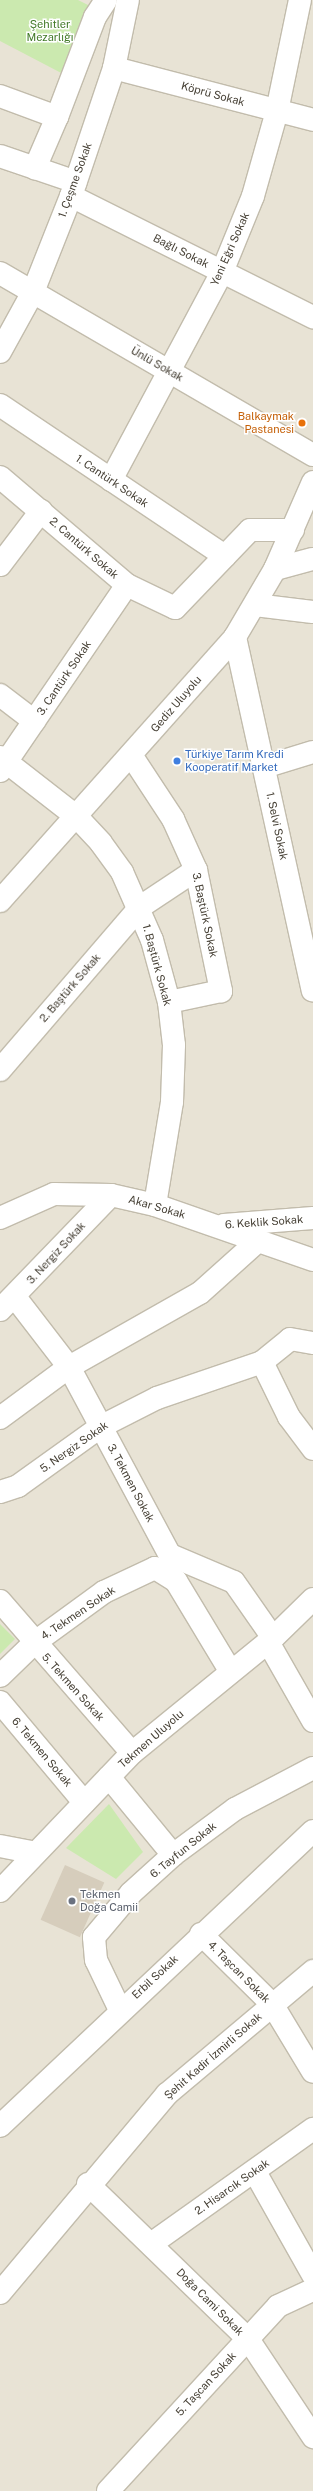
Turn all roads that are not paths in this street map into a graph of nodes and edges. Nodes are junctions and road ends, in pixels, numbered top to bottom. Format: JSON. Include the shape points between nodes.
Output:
{"nodes":[{"id":1,"x":106,"y":0,"type":"edge"},
{"id":2,"x":128,"y":0,"type":"edge"},
{"id":3,"x":300,"y":0,"type":"edge"},
{"id":4,"x":114,"y":68,"type":"junction"},
{"id":5,"x":0,"y":96,"type":"edge"},
{"id":6,"x":277,"y":111,"type":"junction"},
{"id":7,"x":57,"y":117,"type":"junction"},
{"id":8,"x":313,"y":120,"type":"edge"},
{"id":9,"x":0,"y":156,"type":"edge"},
{"id":10,"x":36,"y":168,"type":"junction"},
{"id":11,"x":73,"y":189,"type":"junction"},
{"id":12,"x":222,"y":272,"type":"junction"},
{"id":13,"x":0,"y":273,"type":"edge"},
{"id":14,"x":33,"y":292,"type":"junction"},
{"id":15,"x":313,"y":317,"type":"edge"},
{"id":16,"x":0,"y":352,"type":"edge"},
{"id":17,"x":169,"y":371,"type":"junction"},
{"id":18,"x":0,"y":405,"type":"edge"},
{"id":19,"x":313,"y":455,"type":"edge"},
{"id":20,"x":0,"y":477,"type":"edge"},
{"id":21,"x":111,"y":480,"type":"junction"},
{"id":22,"x":313,"y":482,"type":"edge"},
{"id":23,"x":41,"y":511,"type":"junction"},
{"id":24,"x":293,"y":530,"type":"junction"},
{"id":25,"x":225,"y":556,"type":"junction"},
{"id":26,"x":313,"y":559,"type":"edge"},
{"id":27,"x":0,"y":565,"type":"edge"},
{"id":28,"x":275,"y":569,"type":"junction"},
{"id":29,"x":127,"y":585,"type":"junction"},
{"id":30,"x":255,"y":605,"type":"junction"},
{"id":31,"x":313,"y":612,"type":"edge"},
{"id":32,"x":235,"y":637,"type":"junction"},
{"id":33,"x":0,"y":694,"type":"edge"},
{"id":34,"x":34,"y":722,"type":"junction"},
{"id":35,"x":313,"y":752,"type":"edge"},
{"id":36,"x":131,"y":755,"type":"junction"},
{"id":37,"x":3,"y":763,"type":"edge"},
{"id":38,"x":264,"y":767,"type":"junction"},
{"id":39,"x":77,"y":817,"type":"junction"},
{"id":40,"x":196,"y":870,"type":"junction"},
{"id":41,"x":0,"y":901,"type":"edge"},
{"id":42,"x":140,"y":907,"type":"junction"},
{"id":43,"x":312,"y":977,"type":"edge"},
{"id":44,"x":169,"y":1002,"type":"junction"},
{"id":45,"x":0,"y":1070,"type":"edge"},
{"id":46,"x":111,"y":1195,"type":"junction"},
{"id":47,"x":155,"y":1205,"type":"junction"},
{"id":48,"x":0,"y":1218,"type":"edge"},
{"id":49,"x":313,"y":1218,"type":"edge"},
{"id":50,"x":216,"y":1225,"type":"junction"},
{"id":51,"x":258,"y":1241,"type":"junction"},
{"id":52,"x":313,"y":1260,"type":"edge"},
{"id":53,"x":8,"y":1304,"type":"edge"},
{"id":54,"x":313,"y":1343,"type":"edge"},
{"id":55,"x":262,"y":1362,"type":"junction"},
{"id":56,"x":68,"y":1367,"type":"junction"},
{"id":57,"x":0,"y":1418,"type":"edge"},
{"id":58,"x":100,"y":1427,"type":"junction"},
{"id":59,"x":313,"y":1449,"type":"edge"},
{"id":60,"x":0,"y":1492,"type":"edge"},
{"id":61,"x":313,"y":1599,"type":"edge"},
{"id":62,"x":0,"y":1602,"type":"edge"},
{"id":63,"x":271,"y":1640,"type":"junction"},
{"id":64,"x":34,"y":1643,"type":"junction"},
{"id":65,"x":231,"y":1672,"type":"junction"},
{"id":66,"x":0,"y":1676,"type":"edge"},
{"id":67,"x":0,"y":1702,"type":"edge"},
{"id":68,"x":313,"y":1721,"type":"edge"},
{"id":69,"x":132,"y":1753,"type":"junction"},
{"id":70,"x":313,"y":1768,"type":"edge"},
{"id":71,"x":109,"y":1777,"type":"junction"},
{"id":72,"x":84,"y":1802,"type":"junction"},
{"id":73,"x":313,"y":1831,"type":"edge"},
{"id":74,"x":0,"y":1846,"type":"edge"},
{"id":75,"x":35,"y":1853,"type":"junction"},
{"id":76,"x":173,"y":1855,"type":"junction"},
{"id":77,"x":0,"y":1891,"type":"edge"},
{"id":78,"x":201,"y":1934,"type":"junction"},
{"id":79,"x":313,"y":1971,"type":"edge"},
{"id":80,"x":272,"y":2004,"type":"junction"},
{"id":81,"x":120,"y":2010,"type":"junction"},
{"id":82,"x":313,"y":2072,"type":"edge"},
{"id":83,"x":0,"y":2126,"type":"edge"},
{"id":84,"x":313,"y":2129,"type":"edge"},
{"id":85,"x":255,"y":2172,"type":"junction"},
{"id":86,"x":88,"y":2184,"type":"junction"},
{"id":87,"x":151,"y":2244,"type":"junction"},
{"id":88,"x":313,"y":2275,"type":"edge"},
{"id":89,"x":313,"y":2290,"type":"edge"},
{"id":90,"x":0,"y":2293,"type":"edge"},
{"id":91,"x":248,"y":2339,"type":"junction"},
{"id":92,"x":313,"y":2437,"type":"edge"},
{"id":93,"x":113,"y":2489,"type":"edge"}],
"edges":[{"from":1,"to":7,"type":"street","via":[[95,17]]},
{"from":2,"to":4,"type":"street","name":"1. Çeşme Sokak"},
{"from":3,"to":6,"type":"street","name":"Yeni Eğri Sokak"},
{"from":4,"to":6,"type":"street","name":"Köprü Sokak"},
{"from":4,"to":11,"type":"street","name":"1. Çeşme Sokak"},
{"from":5,"to":7,"type":"street"},
{"from":6,"to":8,"type":"street","name":"Köprü Sokak"},
{"from":6,"to":12,"type":"street","name":"Yeni Eğri Sokak","via":[[253,196]]},
{"from":7,"to":10,"type":"street"},
{"from":9,"to":10,"type":"street","name":"Bağlı Sokak"},
{"from":10,"to":11,"type":"street","name":"Bağlı Sokak"},
{"from":11,"to":12,"type":"street","name":"Bağlı Sokak"},
{"from":11,"to":14,"type":"street","name":"1. Çeşme Sokak"},
{"from":12,"to":15,"type":"street","name":"Bağlı Sokak"},
{"from":12,"to":17,"type":"street","name":"Yeni Eğri Sokak"},
{"from":13,"to":14,"type":"street","name":"Ünlü Sokak"},
{"from":14,"to":16,"type":"street","name":"1. Çeşme Sokak"},
{"from":14,"to":17,"type":"street","name":"Ünlü Sokak"},
{"from":17,"to":19,"type":"street","name":"Ünlü Sokak"},
{"from":17,"to":21,"type":"street","name":"Yeni Eğri Sokak"},
{"from":18,"to":21,"type":"street","name":"1. Cantürk Sokak"},
{"from":20,"to":23,"type":"street","name":"2. Cantürk Sokak"},
{"from":21,"to":25,"type":"street","name":"1. Cantürk Sokak"},
{"from":22,"to":24,"type":"street","name":"Gediz Uluyolu"},
{"from":23,"to":27,"type":"street"},
{"from":23,"to":29,"type":"street","name":"2. Cantürk Sokak"},
{"from":24,"to":25,"type":"street","via":[[250,530]]},
{"from":24,"to":28,"type":"street","name":"Gediz Uluyolu"},
{"from":25,"to":29,"type":"street","name":"2. Cantürk Sokak","via":[[175,608]]},
{"from":26,"to":28,"type":"street"},
{"from":28,"to":30,"type":"street","name":"Gediz Uluyolu"},
{"from":29,"to":34,"type":"street","name":"3. Cantürk Sokak"},
{"from":30,"to":31,"type":"street"},
{"from":30,"to":32,"type":"street","name":"Gediz Uluyolu"},
{"from":32,"to":36,"type":"street","name":"Gediz Uluyolu"},
{"from":32,"to":38,"type":"street","name":"1. Selvi Sokak"},
{"from":33,"to":34,"type":"street"},
{"from":34,"to":37,"type":"street","name":"3. Cantürk Sokak"},
{"from":35,"to":38,"type":"street"},
{"from":36,"to":39,"type":"street","name":"Gediz Uluyolu"},
{"from":36,"to":40,"type":"street","name":"3. Baştürk Sokak","via":[[173,819]]},
{"from":37,"to":39,"type":"street","name":"1. Baştürk Sokak"},
{"from":38,"to":43,"type":"street","name":"1. Selvi Sokak"},
{"from":39,"to":41,"type":"street","name":"Gediz Uluyolu"},
{"from":39,"to":42,"type":"street","name":"1. Baştürk Sokak","via":[[122,872]]},
{"from":40,"to":42,"type":"street","name":"2. Baştürk Sokak"},
{"from":40,"to":44,"type":"street","name":"3. Baştürk Sokak","via":[[221,991]]},
{"from":42,"to":44,"type":"street","name":"1. Baştürk Sokak"},
{"from":42,"to":45,"type":"street","name":"2. Baştürk Sokak"},
{"from":44,"to":47,"type":"street","name":"1. Baştürk Sokak","via":[[174,1045],[172,1102]]},
{"from":46,"to":47,"type":"street","name":"Akar Sokak"},
{"from":46,"to":48,"type":"street","name":"Akar Sokak","via":[[54,1194]]},
{"from":46,"to":53,"type":"street","name":"3. Nergiz Sokak"},
{"from":47,"to":50,"type":"street","name":"Akar Sokak"},
{"from":49,"to":50,"type":"street","name":"6. Keklik Sokak"},
{"from":50,"to":51,"type":"street","name":"Akar Sokak"},
{"from":51,"to":52,"type":"street","name":"Akar Sokak"},
{"from":51,"to":56,"type":"street","via":[[200,1293]]},
{"from":53,"to":56,"type":"street","name":"3. Tekmen Sokak"},
{"from":54,"to":55,"type":"street","via":[[290,1339]]},
{"from":55,"to":58,"type":"street","name":"5. Nergiz Sokak","via":[[157,1398]]},
{"from":55,"to":59,"type":"street","via":[[289,1417]]},
{"from":56,"to":57,"type":"street"},
{"from":56,"to":58,"type":"street","name":"3. Tekmen Sokak"},
{"from":58,"to":60,"type":"street","name":"5. Nergiz Sokak","via":[[18,1486]]},
{"from":58,"to":63,"type":"street","name":"3. Tekmen Sokak","via":[[170,1555],[234,1582]]},
{"from":61,"to":63,"type":"street","name":"Tekmen Uluyolu"},
{"from":62,"to":64,"type":"street","name":"5. Tekmen Sokak"},
{"from":63,"to":65,"type":"street","name":"Tekmen Uluyolu"},
{"from":63,"to":68,"type":"street","name":"3. Tekmen Sokak"},
{"from":64,"to":65,"type":"street","name":"4. Tekmen Sokak","via":[[104,1592],[155,1568],[176,1580]]},
{"from":64,"to":66,"type":"street","name":"4. Tekmen Sokak"},
{"from":64,"to":69,"type":"street","name":"5. Tekmen Sokak"},
{"from":65,"to":69,"type":"street","name":"Tekmen Uluyolu"},
{"from":67,"to":72,"type":"street","name":"6. Tekmen Sokak"},
{"from":69,"to":71,"type":"street","name":"Tekmen Uluyolu"},
{"from":70,"to":76,"type":"street","name":"6. Tayfun Sokak","via":[[235,1809]]},
{"from":71,"to":72,"type":"street","name":"Tekmen Uluyolu"},
{"from":71,"to":76,"type":"street"},
{"from":72,"to":75,"type":"street","name":"Tekmen Uluyolu"},
{"from":73,"to":78,"type":"street","name":"Erbil Sokak"},
{"from":74,"to":75,"type":"street"},
{"from":75,"to":77,"type":"street","name":"Tekmen Uluyolu"},
{"from":76,"to":81,"type":"street","name":"6. Tayfun Sokak","via":[[131,1894],[94,1937],[96,1960]]},
{"from":78,"to":80,"type":"street","name":"4. Taşcan Sokak"},
{"from":78,"to":81,"type":"street","name":"Erbil Sokak"},
{"from":79,"to":80,"type":"street","name":"Şehit Kadir İzmirli Sokak"},
{"from":80,"to":82,"type":"street","name":"4. Taşcan Sokak"},
{"from":80,"to":86,"type":"street","name":"Şehit Kadir İzmirli Sokak","via":[[167,2094]]},
{"from":81,"to":83,"type":"street","name":"Erbil Sokak"},
{"from":84,"to":85,"type":"street","name":"2. Hisarcık Sokak"},
{"from":85,"to":87,"type":"street","name":"2. Hisarcık Sokak"},
{"from":85,"to":88,"type":"street"},
{"from":86,"to":87,"type":"street","name":"Doğa Cami Sokak"},
{"from":86,"to":90,"type":"street","name":"Şehit Kadir İzmirli Sokak"},
{"from":87,"to":91,"type":"street","name":"Doğa Cami Sokak"},
{"from":89,"to":91,"type":"street","name":"5. Taşcan Sokak","via":[[278,2306]]},
{"from":91,"to":92,"type":"street","name":"Doğa Cami Sokak"},
{"from":91,"to":93,"type":"street","name":"5. Taşcan Sokak"}]}
